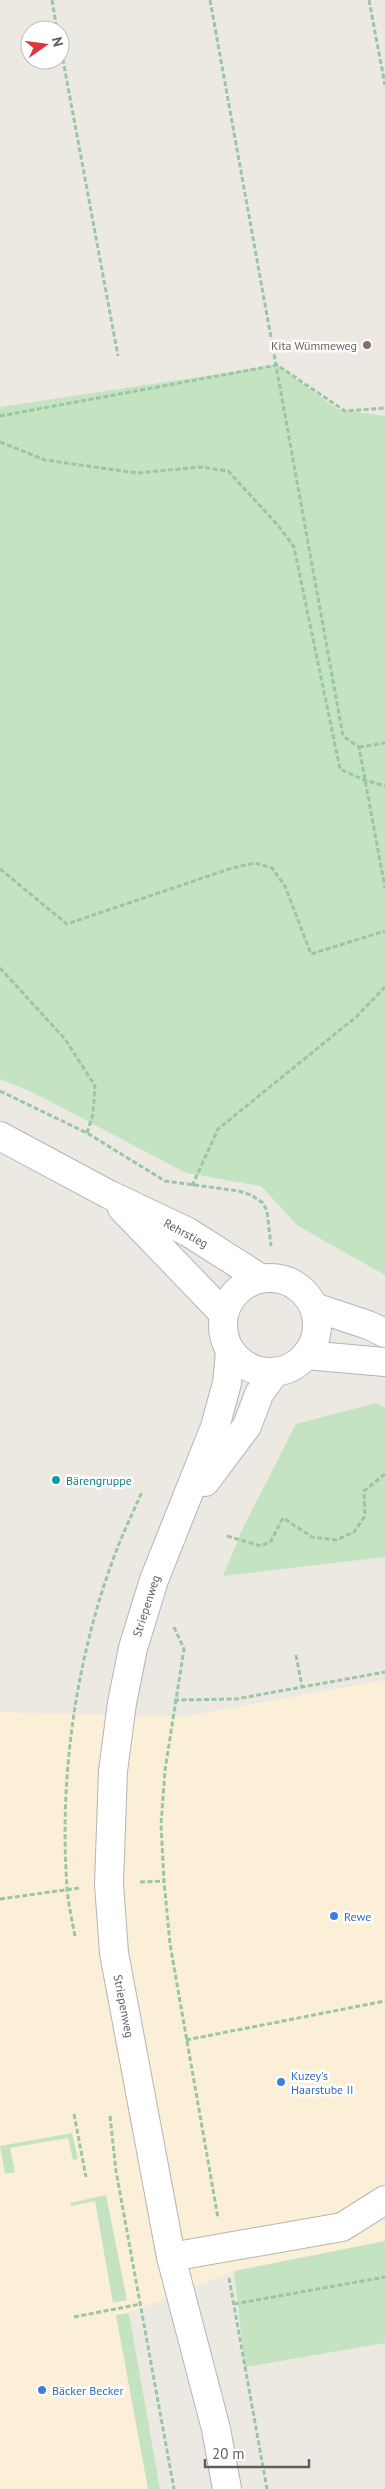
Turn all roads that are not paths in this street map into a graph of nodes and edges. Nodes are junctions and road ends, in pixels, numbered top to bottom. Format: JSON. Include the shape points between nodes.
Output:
{"nodes":[{"id":1,"x":0,"y":1136,"type":"edge"},
{"id":2,"x":108,"y":1194,"type":"junction"},
{"id":3,"x":260,"y":1278,"type":"junction"},
{"id":4,"x":314,"y":1307,"type":"junction"},
{"id":5,"x":224,"y":1313,"type":"junction"},
{"id":6,"x":385,"y":1333,"type":"edge"},
{"id":7,"x":230,"y":1352,"type":"junction"},
{"id":8,"x":306,"y":1355,"type":"junction"},
{"id":9,"x":385,"y":1362,"type":"edge"},
{"id":10,"x":275,"y":1372,"type":"junction"},
{"id":11,"x":176,"y":1522,"type":"junction"},
{"id":12,"x":385,"y":2200,"type":"edge"},
{"id":13,"x":171,"y":2257,"type":"junction"},
{"id":14,"x":227,"y":2489,"type":"edge"}],
"edges":[{"from":1,"to":2,"type":"street","name":"Rehrstieg"},
{"from":2,"to":3,"type":"street","name":"Rehrstieg","via":[[188,1232]]},
{"from":2,"to":5,"type":"street","name":"Rehrstieg"},
{"from":3,"to":4,"type":"street","via":[[286,1280],[298,1286]]},
{"from":3,"to":5,"type":"street","via":[[237,1290]]},
{"from":4,"to":6,"type":"street"},
{"from":4,"to":8,"type":"street","via":[[317,1333]]},
{"from":5,"to":7,"type":"street","via":[[224,1340]]},
{"from":7,"to":10,"type":"street","via":[[251,1369]]},
{"from":7,"to":11,"type":"street","name":"Striepenweg","via":[[227,1383],[215,1427]]},
{"from":8,"to":9,"type":"street"},
{"from":8,"to":10,"type":"street","via":[[286,1369]]},
{"from":10,"to":11,"type":"street","name":"Striepenweg","via":[[259,1394],[247,1426]]},
{"from":11,"to":13,"type":"street","name":"Striepenweg","via":[[133,1648],[113,1771],[109,1848],[114,1953]]},
{"from":12,"to":13,"type":"street","via":[[342,2227]]},
{"from":13,"to":14,"type":"street","name":"Striepenweg","via":[[216,2429]]}]}
